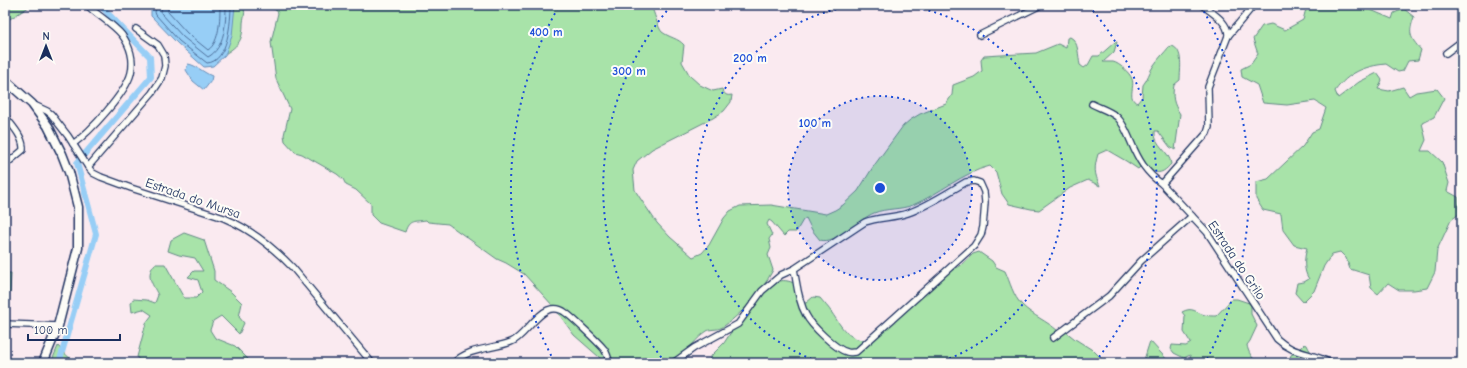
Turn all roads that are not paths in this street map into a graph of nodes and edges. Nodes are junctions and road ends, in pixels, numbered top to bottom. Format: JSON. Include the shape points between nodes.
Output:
{"nodes":[{"id":1,"x":87,"y":5,"type":"edge"},
{"id":2,"x":1040,"y":5,"type":"edge"},
{"id":3,"x":1202,"y":5,"type":"edge"},
{"id":4,"x":1254,"y":5,"type":"edge"},
{"id":5,"x":136,"y":28,"type":"dead end"},
{"id":6,"x":980,"y":35,"type":"dead end"},
{"id":7,"x":1228,"y":36,"type":"junction"},
{"id":8,"x":1462,"y":41,"type":"edge"},
{"id":9,"x":1446,"y":53,"type":"dead end"},
{"id":10,"x":6,"y":79,"type":"edge"},
{"id":11,"x":32,"y":104,"type":"junction"},
{"id":12,"x":1092,"y":104,"type":"dead end"},
{"id":13,"x":5,"y":116,"type":"edge"},
{"id":14,"x":73,"y":144,"type":"junction"},
{"id":15,"x":5,"y":165,"type":"edge"},
{"id":16,"x":87,"y":167,"type":"junction"},
{"id":17,"x":1162,"y":184,"type":"junction"},
{"id":18,"x":1192,"y":216,"type":"junction"},
{"id":19,"x":794,"y":269,"type":"junction"},
{"id":20,"x":5,"y":324,"type":"edge"},
{"id":21,"x":58,"y":326,"type":"junction"},
{"id":22,"x":1053,"y":338,"type":"dead end"},
{"id":23,"x":43,"y":363,"type":"edge"},
{"id":24,"x":372,"y":363,"type":"edge"},
{"id":25,"x":454,"y":363,"type":"edge"},
{"id":26,"x":610,"y":363,"type":"edge"},
{"id":27,"x":673,"y":363,"type":"edge"},
{"id":28,"x":1330,"y":363,"type":"edge"}],
"edges":[{"from":1,"to":14,"type":"street","via":[[95,14],[115,27],[122,36],[131,53],[132,67],[128,80],[117,97],[85,136]]},
{"from":2,"to":6,"type":"street"},
{"from":3,"to":7,"type":"street","via":[[1227,26]]},
{"from":4,"to":7,"type":"street"},
{"from":5,"to":16,"type":"street","via":[[158,45],[164,55],[162,78],[152,93]]},
{"from":7,"to":17,"type":"street","via":[[1208,87],[1207,133]]},
{"from":8,"to":9,"type":"street"},
{"from":10,"to":11,"type":"main road"},
{"from":11,"to":14,"type":"street","name":"Estrada do Mursa","via":[[48,111]]},
{"from":11,"to":21,"type":"main road","via":[[48,126],[62,154],[75,190],[78,207],[78,248]]},
{"from":12,"to":17,"type":"street","name":"Estrada do Grilo","via":[[1118,118],[1143,168]]},
{"from":13,"to":15,"type":"street","via":[[19,134],[23,146],[23,150]]},
{"from":14,"to":16,"type":"street","name":"Estrada do Mursa"},
{"from":16,"to":24,"type":"street","name":"Estrada do Mursa","via":[[101,177],[224,218],[249,231],[294,268]]},
{"from":17,"to":18,"type":"street","name":"Estrada do Grilo"},
{"from":18,"to":22,"type":"street","via":[[1141,261],[1109,296]]},
{"from":18,"to":28,"type":"street","name":"Estrada do Grilo","via":[[1207,232],[1278,339],[1286,347]]},
{"from":19,"to":19,"type":"street","via":[[865,222],[875,218],[906,214],[966,182],[980,183],[984,192],[983,227],[974,246],[856,352],[839,348],[806,315],[800,300]]},
{"from":19,"to":27,"type":"street","via":[[781,274],[767,286],[738,324],[694,348]]},
{"from":20,"to":21,"type":"street"},
{"from":21,"to":23,"type":"main road"},
{"from":25,"to":26,"type":"street","via":[[459,357],[513,342],[539,316],[548,310],[557,309],[565,312],[603,348]]}]}
